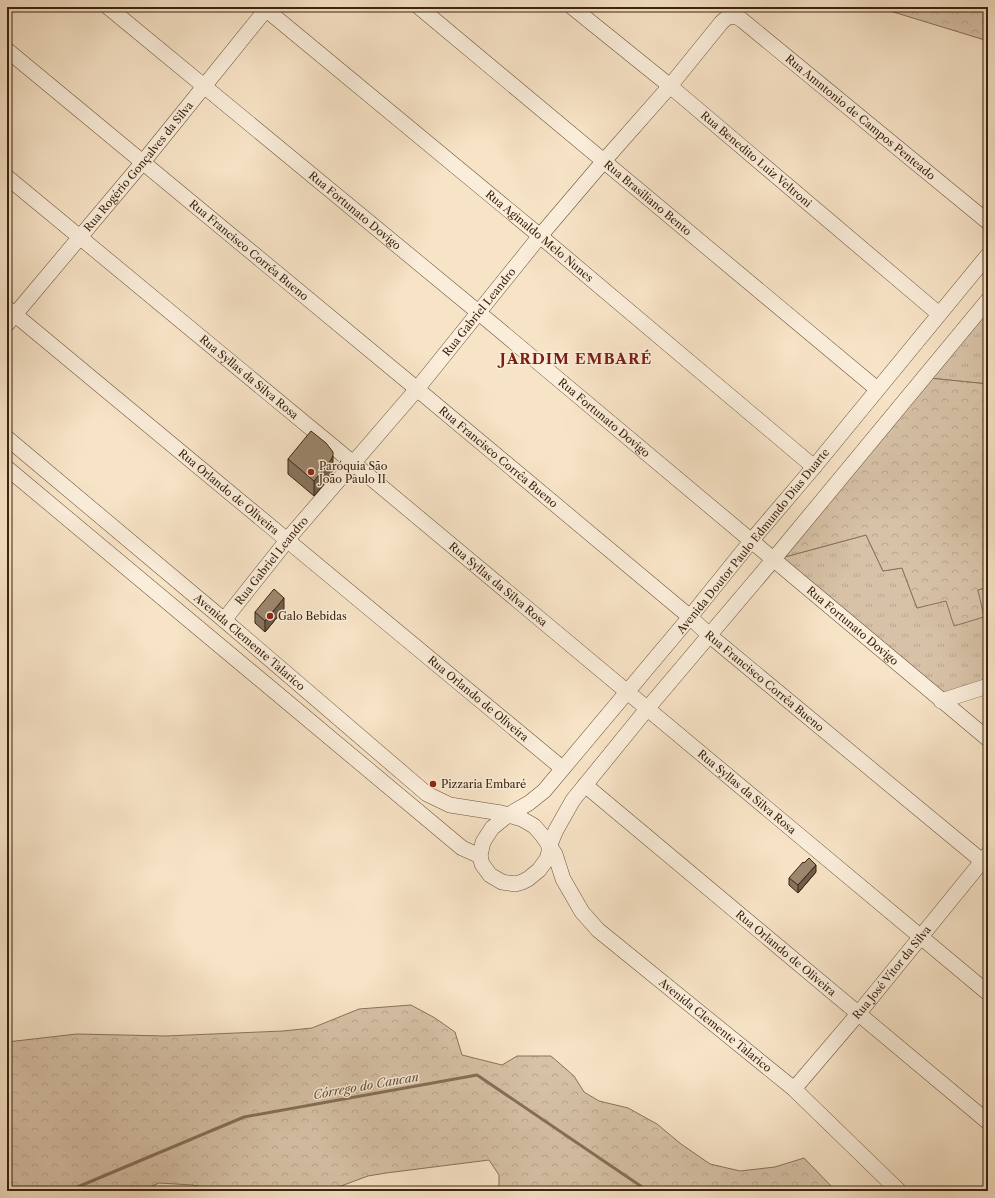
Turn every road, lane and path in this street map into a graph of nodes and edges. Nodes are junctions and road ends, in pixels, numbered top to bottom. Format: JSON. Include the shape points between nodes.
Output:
{"nodes":[{"id":1,"x":108,"y":7,"type":"edge"},
{"id":2,"x":419,"y":7,"type":"edge"},
{"id":3,"x":572,"y":7,"type":"edge"},
{"id":4,"x":266,"y":8,"type":"edge"},
{"id":5,"x":734,"y":12,"type":"edge"},
{"id":6,"x":7,"y":50,"type":"edge"},
{"id":7,"x":204,"y":86,"type":"junction"},
{"id":8,"x":670,"y":86,"type":"junction"},
{"id":9,"x":143,"y":162,"type":"junction"},
{"id":10,"x":603,"y":162,"type":"junction"},
{"id":11,"x":7,"y":177,"type":"edge"},
{"id":12,"x":988,"y":222,"type":"edge"},
{"id":13,"x":540,"y":236,"type":"junction"},
{"id":14,"x":81,"y":238,"type":"junction"},
{"id":15,"x":988,"y":255,"type":"edge"},
{"id":16,"x":988,"y":300,"type":"edge"},
{"id":17,"x":478,"y":312,"type":"junction"},
{"id":18,"x":939,"y":314,"type":"junction"},
{"id":19,"x":10,"y":315,"type":"edge"},
{"id":20,"x":417,"y":389,"type":"junction"},
{"id":21,"x":877,"y":389,"type":"junction"},
{"id":22,"x":7,"y":438,"type":"edge"},
{"id":23,"x":353,"y":463,"type":"junction"},
{"id":24,"x":814,"y":467,"type":"junction"},
{"id":25,"x":7,"y":468,"type":"edge"},
{"id":26,"x":7,"y":479,"type":"edge"},
{"id":27,"x":23,"y":481,"type":"junction"},
{"id":28,"x":287,"y":540,"type":"junction"},
{"id":29,"x":752,"y":540,"type":"junction"},
{"id":30,"x":773,"y":560,"type":"junction"},
{"id":31,"x":690,"y":617,"type":"junction"},
{"id":32,"x":224,"y":620,"type":"junction"},
{"id":33,"x":709,"y":635,"type":"junction"},
{"id":34,"x":988,"y":686,"type":"edge"},
{"id":35,"x":627,"y":692,"type":"junction"},
{"id":36,"x":941,"y":701,"type":"junction"},
{"id":37,"x":647,"y":708,"type":"junction"},
{"id":38,"x":988,"y":739,"type":"edge"},
{"id":39,"x":562,"y":768,"type":"junction"},
{"id":40,"x":585,"y":785,"type":"junction"},
{"id":41,"x":508,"y":815,"type":"junction"},
{"id":42,"x":549,"y":847,"type":"junction"},
{"id":43,"x":480,"y":856,"type":"junction"},
{"id":44,"x":986,"y":860,"type":"edge"},
{"id":45,"x":920,"y":938,"type":"junction"},
{"id":46,"x":988,"y":993,"type":"edge"},
{"id":47,"x":858,"y":1014,"type":"junction"},
{"id":48,"x":794,"y":1090,"type":"junction"},
{"id":49,"x":988,"y":1122,"type":"edge"},
{"id":50,"x":899,"y":1191,"type":"edge"}],
"edges":[{"from":1,"to":7,"type":"street","name":"Rua Fortunato Dovigo"},
{"from":2,"to":10,"type":"street","name":"Rua Brasiliano Bento"},
{"from":3,"to":8,"type":"street","name":"Rua Benedito Luiz Veltroni"},
{"from":4,"to":7,"type":"street","name":"Rua Rogério Gonçalves da Silva"},
{"from":4,"to":13,"type":"street","name":"Rua Aginaldo Melo Nunes"},
{"from":5,"to":8,"type":"street","name":"Rua Gabriel Leandro","via":[[721,23]]},
{"from":5,"to":12,"type":"street","name":"Rua Amntonio de Campos Penteado"},
{"from":6,"to":9,"type":"street","name":"Rua Francisco Corrêa Bueno"},
{"from":7,"to":9,"type":"street","name":"Rua Rogério Gonçalves da Silva"},
{"from":7,"to":17,"type":"street","name":"Rua Fortunato Dovigo"},
{"from":8,"to":10,"type":"street","name":"Rua Gabriel Leandro"},
{"from":8,"to":18,"type":"street","name":"Rua Benedito Luiz Veltroni"},
{"from":9,"to":14,"type":"street","name":"Rua Rogério Gonçalves da Silva"},
{"from":9,"to":20,"type":"street","name":"Rua Francisco Corrêa Bueno"},
{"from":10,"to":13,"type":"street","name":"Rua Gabriel Leandro"},
{"from":10,"to":21,"type":"street","name":"Rua Brasiliano Bento"},
{"from":11,"to":14,"type":"street","name":"Rua Syllas da Silva Rosa"},
{"from":13,"to":17,"type":"street","name":"Rua Gabriel Leandro"},
{"from":13,"to":24,"type":"street","name":"Rua Aginaldo Melo Nunes"},
{"from":14,"to":19,"type":"street","name":"Rua Rogério Gonçalves da Silva"},
{"from":14,"to":23,"type":"street","name":"Rua Syllas da Silva Rosa"},
{"from":15,"to":18,"type":"street","name":"Avenida Doutor Paulo Edmundo Dias Duarte"},
{"from":16,"to":30,"type":"street"},
{"from":17,"to":20,"type":"street","name":"Rua Gabriel Leandro"},
{"from":17,"to":29,"type":"street","name":"Rua Fortunato Dovigo"},
{"from":18,"to":21,"type":"street","name":"Avenida Doutor Paulo Edmundo Dias Duarte"},
{"from":19,"to":28,"type":"street","name":"Rua Orlando de Oliveira"},
{"from":20,"to":23,"type":"street","name":"Rua Gabriel Leandro"},
{"from":20,"to":31,"type":"street","name":"Rua Francisco Corrêa Bueno"},
{"from":21,"to":24,"type":"street","name":"Avenida Doutor Paulo Edmundo Dias Duarte"},
{"from":22,"to":32,"type":"street","name":"Avenida Clemente Talarico"},
{"from":23,"to":28,"type":"street","name":"Rua Gabriel Leandro"},
{"from":23,"to":35,"type":"street","name":"Rua Syllas da Silva Rosa"},
{"from":24,"to":29,"type":"street","name":"Avenida Doutor Paulo Edmundo Dias Duarte"},
{"from":25,"to":27,"type":"street","name":"Avenida Clemente Talarico"},
{"from":26,"to":27,"type":"street"},
{"from":27,"to":43,"type":"street","name":"Avenida Clemente Talarico","via":[[462,848]]},
{"from":28,"to":32,"type":"street","name":"Rua Gabriel Leandro"},
{"from":28,"to":39,"type":"street","name":"Rua Orlando de Oliveira"},
{"from":29,"to":30,"type":"street","name":"Rua Fortunato Dovigo"},
{"from":29,"to":31,"type":"street","name":"Avenida Doutor Paulo Edmundo Dias Duarte"},
{"from":30,"to":33,"type":"street"},
{"from":30,"to":36,"type":"street","name":"Rua Fortunato Dovigo"},
{"from":31,"to":33,"type":"street","name":"Rua Francisco Corrêa Bueno"},
{"from":31,"to":35,"type":"street","name":"Avenida Doutor Paulo Edmundo Dias Duarte"},
{"from":32,"to":41,"type":"street","name":"Avenida Clemente Talarico","via":[[427,794],[450,805]]},
{"from":33,"to":37,"type":"street"},
{"from":33,"to":44,"type":"street","name":"Rua Francisco Corrêa Bueno"},
{"from":34,"to":36,"type":"street"},
{"from":35,"to":37,"type":"street","name":"Rua Syllas da Silva Rosa"},
{"from":35,"to":39,"type":"street","name":"Avenida Doutor Paulo Edmundo Dias Duarte"},
{"from":36,"to":38,"type":"street","name":"Rua Fortunato Dovigo"},
{"from":37,"to":40,"type":"street"},
{"from":37,"to":45,"type":"street","name":"Rua Syllas da Silva Rosa"},
{"from":39,"to":41,"type":"street","name":"Avenida Doutor Paulo Edmundo Dias Duarte","via":[[544,791]]},
{"from":40,"to":42,"type":"street","via":[[573,800]]},
{"from":40,"to":47,"type":"street","name":"Rua Orlando de Oliveira"},
{"from":41,"to":42,"type":"street","name":"Avenida Clemente Talarico","via":[[534,826]]},
{"from":41,"to":43,"type":"street","via":[[487,834],[480,849]]},
{"from":42,"to":43,"type":"street","via":[[547,859],[539,870],[528,879],[515,884],[502,882],[490,875]]},
{"from":42,"to":48,"type":"street","name":"Avenida Clemente Talarico","via":[[555,854],[563,879],[582,912],[598,930]]},
{"from":44,"to":45,"type":"street","name":"Rua José Vítor da Silva"},
{"from":45,"to":46,"type":"street","name":"Rua Syllas da Silva Rosa"},
{"from":45,"to":47,"type":"street","name":"Rua José Vítor da Silva"},
{"from":47,"to":48,"type":"street","name":"Rua José Vítor da Silva"},
{"from":47,"to":49,"type":"street","name":"Rua Orlando de Oliveira"},
{"from":48,"to":50,"type":"street","name":"Avenida Clemente Talarico"}]}
